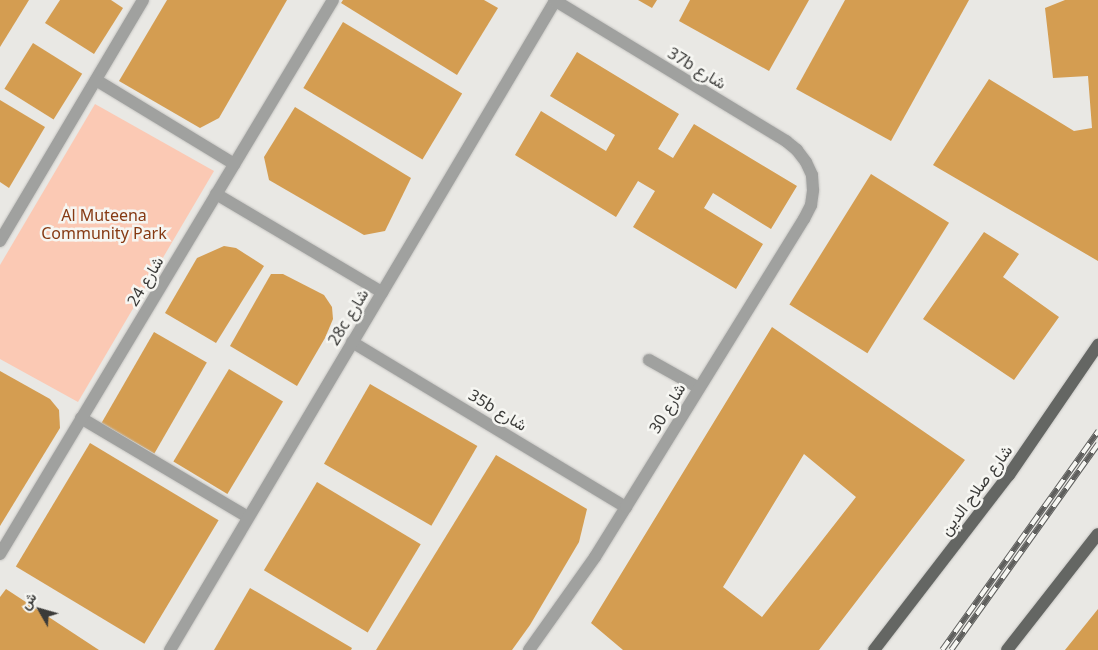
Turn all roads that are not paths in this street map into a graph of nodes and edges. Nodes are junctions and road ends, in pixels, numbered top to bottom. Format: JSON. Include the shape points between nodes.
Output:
{"nodes":[{"id":1,"x":143,"y":0,"type":"edge"},
{"id":2,"x":333,"y":0,"type":"edge"},
{"id":3,"x":554,"y":1,"type":"edge"},
{"id":4,"x":96,"y":80,"type":"junction"},
{"id":5,"x":234,"y":164,"type":"junction"},
{"id":6,"x":812,"y":175,"type":"joint"},
{"id":7,"x":216,"y":194,"type":"junction"},
{"id":8,"x":0,"y":241,"type":"edge"},
{"id":9,"x":382,"y":292,"type":"junction"},
{"id":10,"x":352,"y":342,"type":"junction"},
{"id":11,"x":1098,"y":345,"type":"edge"},
{"id":12,"x":649,"y":360,"type":"dead end"},
{"id":13,"x":699,"y":388,"type":"junction"},
{"id":14,"x":81,"y":418,"type":"junction"},
{"id":15,"x":626,"y":507,"type":"junction"},
{"id":16,"x":248,"y":517,"type":"junction"},
{"id":17,"x":1098,"y":534,"type":"edge"},
{"id":18,"x":0,"y":554,"type":"edge"},
{"id":19,"x":170,"y":650,"type":"edge"},
{"id":20,"x":529,"y":650,"type":"edge"},
{"id":21,"x":874,"y":650,"type":"edge"},
{"id":22,"x":1007,"y":650,"type":"edge"}],
"edges":[{"from":1,"to":4,"type":"street"},
{"from":2,"to":5,"type":"street","name":"شارع 24"},
{"from":3,"to":6,"type":"street","name":"37b شارع","via":[[786,141],[797,150]]},
{"from":3,"to":9,"type":"street","name":"28c شارع"},
{"from":4,"to":5,"type":"street"},
{"from":4,"to":8,"type":"street"},
{"from":5,"to":7,"type":"street","name":"شارع 24"},
{"from":6,"to":13,"type":"street","name":"شارع 30","via":[[811,205],[804,219]]},
{"from":7,"to":9,"type":"street"},
{"from":7,"to":14,"type":"street","name":"شارع 24"},
{"from":9,"to":10,"type":"street","name":"28c شارع"},
{"from":10,"to":15,"type":"street","name":"35b شارع"},
{"from":10,"to":16,"type":"street","name":"28c شارع"},
{"from":11,"to":21,"type":"main road","name":"شارع صلاح الدين","via":[[1008,475]]},
{"from":12,"to":13,"type":"street"},
{"from":13,"to":15,"type":"street","name":"شارع 30"},
{"from":14,"to":16,"type":"street"},
{"from":14,"to":18,"type":"street","name":"شارع 24"},
{"from":15,"to":20,"type":"street","name":"شارع 30"},
{"from":16,"to":19,"type":"street","name":"28c شارع"},
{"from":17,"to":22,"type":"main road"}]}
